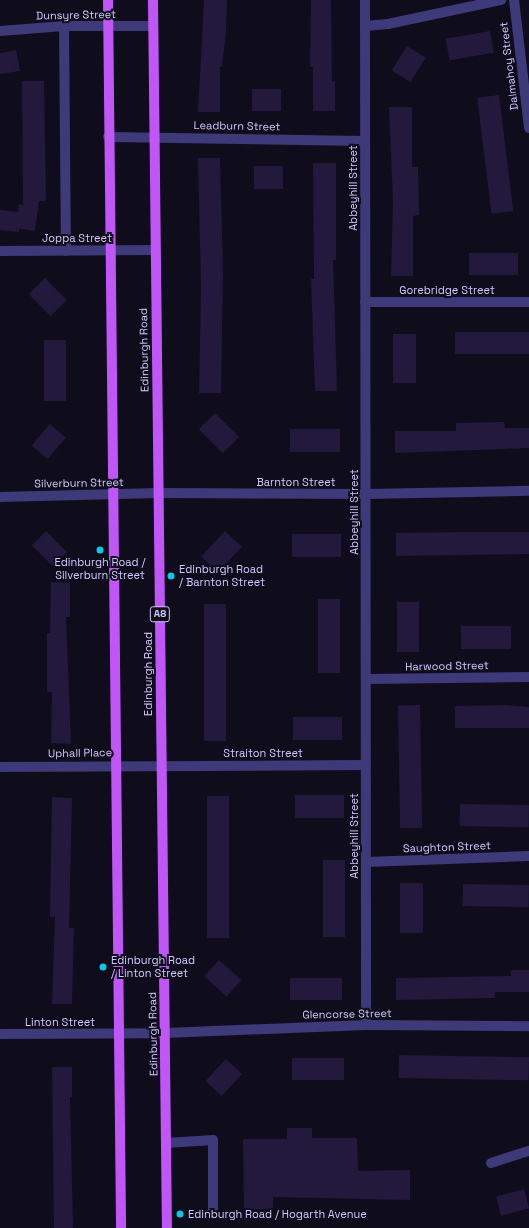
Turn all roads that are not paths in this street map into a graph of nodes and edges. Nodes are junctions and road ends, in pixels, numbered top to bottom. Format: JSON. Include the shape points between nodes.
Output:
{"nodes":[{"id":1,"x":108,"y":0,"type":"edge"},
{"id":2,"x":153,"y":0,"type":"edge"},
{"id":3,"x":365,"y":0,"type":"edge"},
{"id":4,"x":501,"y":0,"type":"edge"},
{"id":5,"x":514,"y":0,"type":"edge"},
{"id":6,"x":64,"y":26,"type":"junction"},
{"id":7,"x":108,"y":26,"type":"junction"},
{"id":8,"x":153,"y":26,"type":"junction"},
{"id":9,"x":365,"y":26,"type":"junction"},
{"id":10,"x":0,"y":31,"type":"edge"},
{"id":11,"x":529,"y":128,"type":"edge"},
{"id":12,"x":108,"y":137,"type":"junction"},
{"id":13,"x":154,"y":137,"type":"junction"},
{"id":14,"x":365,"y":141,"type":"junction"},
{"id":15,"x":110,"y":250,"type":"junction"},
{"id":16,"x":155,"y":250,"type":"junction"},
{"id":17,"x":0,"y":251,"type":"edge"},
{"id":18,"x":66,"y":251,"type":"junction"},
{"id":19,"x":365,"y":302,"type":"junction"},
{"id":20,"x":529,"y":302,"type":"edge"},
{"id":21,"x":529,"y":491,"type":"edge"},
{"id":22,"x":159,"y":493,"type":"junction"},
{"id":23,"x":114,"y":494,"type":"junction"},
{"id":24,"x":366,"y":494,"type":"junction"},
{"id":25,"x":0,"y":497,"type":"edge"},
{"id":26,"x":529,"y":677,"type":"edge"},
{"id":27,"x":366,"y":679,"type":"junction"},
{"id":28,"x":116,"y":765,"type":"junction"},
{"id":29,"x":366,"y":765,"type":"junction"},
{"id":30,"x":161,"y":766,"type":"junction"},
{"id":31,"x":0,"y":767,"type":"edge"},
{"id":32,"x":529,"y":856,"type":"edge"},
{"id":33,"x":366,"y":862,"type":"junction"},
{"id":34,"x":366,"y":1025,"type":"junction"},
{"id":35,"x":529,"y":1026,"type":"edge"},
{"id":36,"x":165,"y":1033,"type":"junction"},
{"id":37,"x":0,"y":1034,"type":"edge"},
{"id":38,"x":120,"y":1034,"type":"junction"},
{"id":39,"x":166,"y":1143,"type":"junction"},
{"id":40,"x":529,"y":1151,"type":"edge"},
{"id":41,"x":491,"y":1163,"type":"dead end"},
{"id":42,"x":213,"y":1213,"type":"dead end"},
{"id":43,"x":121,"y":1228,"type":"edge"},
{"id":44,"x":167,"y":1228,"type":"edge"}],
"edges":[{"from":1,"to":7,"type":"main road"},
{"from":2,"to":8,"type":"main road","name":"Edinburgh Road","number":"A8"},
{"from":3,"to":9,"type":"street","name":"Abbeyhill Street"},
{"from":4,"to":9,"type":"street","via":[[388,24]]},
{"from":5,"to":11,"type":"street","name":"Dalmahoy Street"},
{"from":6,"to":7,"type":"street","name":"Dunsyre Street"},
{"from":6,"to":10,"type":"street","name":"Dunsyre Street"},
{"from":6,"to":18,"type":"street"},
{"from":7,"to":8,"type":"street","name":"Dunsyre Street"},
{"from":7,"to":12,"type":"main road"},
{"from":8,"to":13,"type":"main road","name":"Edinburgh Road","number":"A8"},
{"from":9,"to":14,"type":"street","name":"Abbeyhill Street"},
{"from":12,"to":13,"type":"street","name":"Leadburn Street"},
{"from":12,"to":15,"type":"main road"},
{"from":13,"to":14,"type":"street","name":"Leadburn Street"},
{"from":13,"to":16,"type":"main road","name":"Edinburgh Road","number":"A8"},
{"from":14,"to":19,"type":"street","name":"Abbeyhill Street"},
{"from":15,"to":16,"type":"street","name":"Joppa Street"},
{"from":15,"to":18,"type":"street","name":"Joppa Street"},
{"from":15,"to":23,"type":"main road"},
{"from":16,"to":22,"type":"main road","name":"Edinburgh Road","number":"A8"},
{"from":17,"to":18,"type":"street","name":"Joppa Street"},
{"from":19,"to":20,"type":"street","name":"Gorebridge Street"},
{"from":19,"to":24,"type":"street","name":"Abbeyhill Street"},
{"from":21,"to":24,"type":"street","name":"Barnton Street"},
{"from":22,"to":23,"type":"street","name":"Silverburn Street"},
{"from":22,"to":24,"type":"street","name":"Barnton Street"},
{"from":22,"to":30,"type":"main road","name":"Edinburgh Road","number":"A8"},
{"from":23,"to":25,"type":"street","name":"Silverburn Street"},
{"from":23,"to":28,"type":"main road"},
{"from":24,"to":27,"type":"street","name":"Abbeyhill Street"},
{"from":26,"to":27,"type":"street","name":"Harwood Street"},
{"from":27,"to":29,"type":"street","name":"Abbeyhill Street"},
{"from":28,"to":30,"type":"street","name":"Uphall Place"},
{"from":28,"to":31,"type":"street","name":"Uphall Place"},
{"from":28,"to":38,"type":"main road"},
{"from":29,"to":30,"type":"street","name":"Straiton Street"},
{"from":29,"to":33,"type":"street","name":"Abbeyhill Street"},
{"from":30,"to":36,"type":"main road","name":"Edinburgh Road","number":"A8"},
{"from":32,"to":33,"type":"street","name":"Saughton Street"},
{"from":33,"to":34,"type":"street","name":"Abbeyhill Street"},
{"from":34,"to":35,"type":"street","name":"Glencorse Street"},
{"from":34,"to":36,"type":"street","name":"Glencorse Street"},
{"from":36,"to":38,"type":"street","name":"Glencorse Street"},
{"from":36,"to":39,"type":"main road","name":"Edinburgh Road","number":"A8"},
{"from":37,"to":38,"type":"street","name":"Linton Street"},
{"from":38,"to":43,"type":"main road"},
{"from":39,"to":42,"type":"street","via":[[212,1140]]},
{"from":39,"to":44,"type":"main road","name":"Edinburgh Road","number":"A8"},
{"from":40,"to":41,"type":"street"}]}
